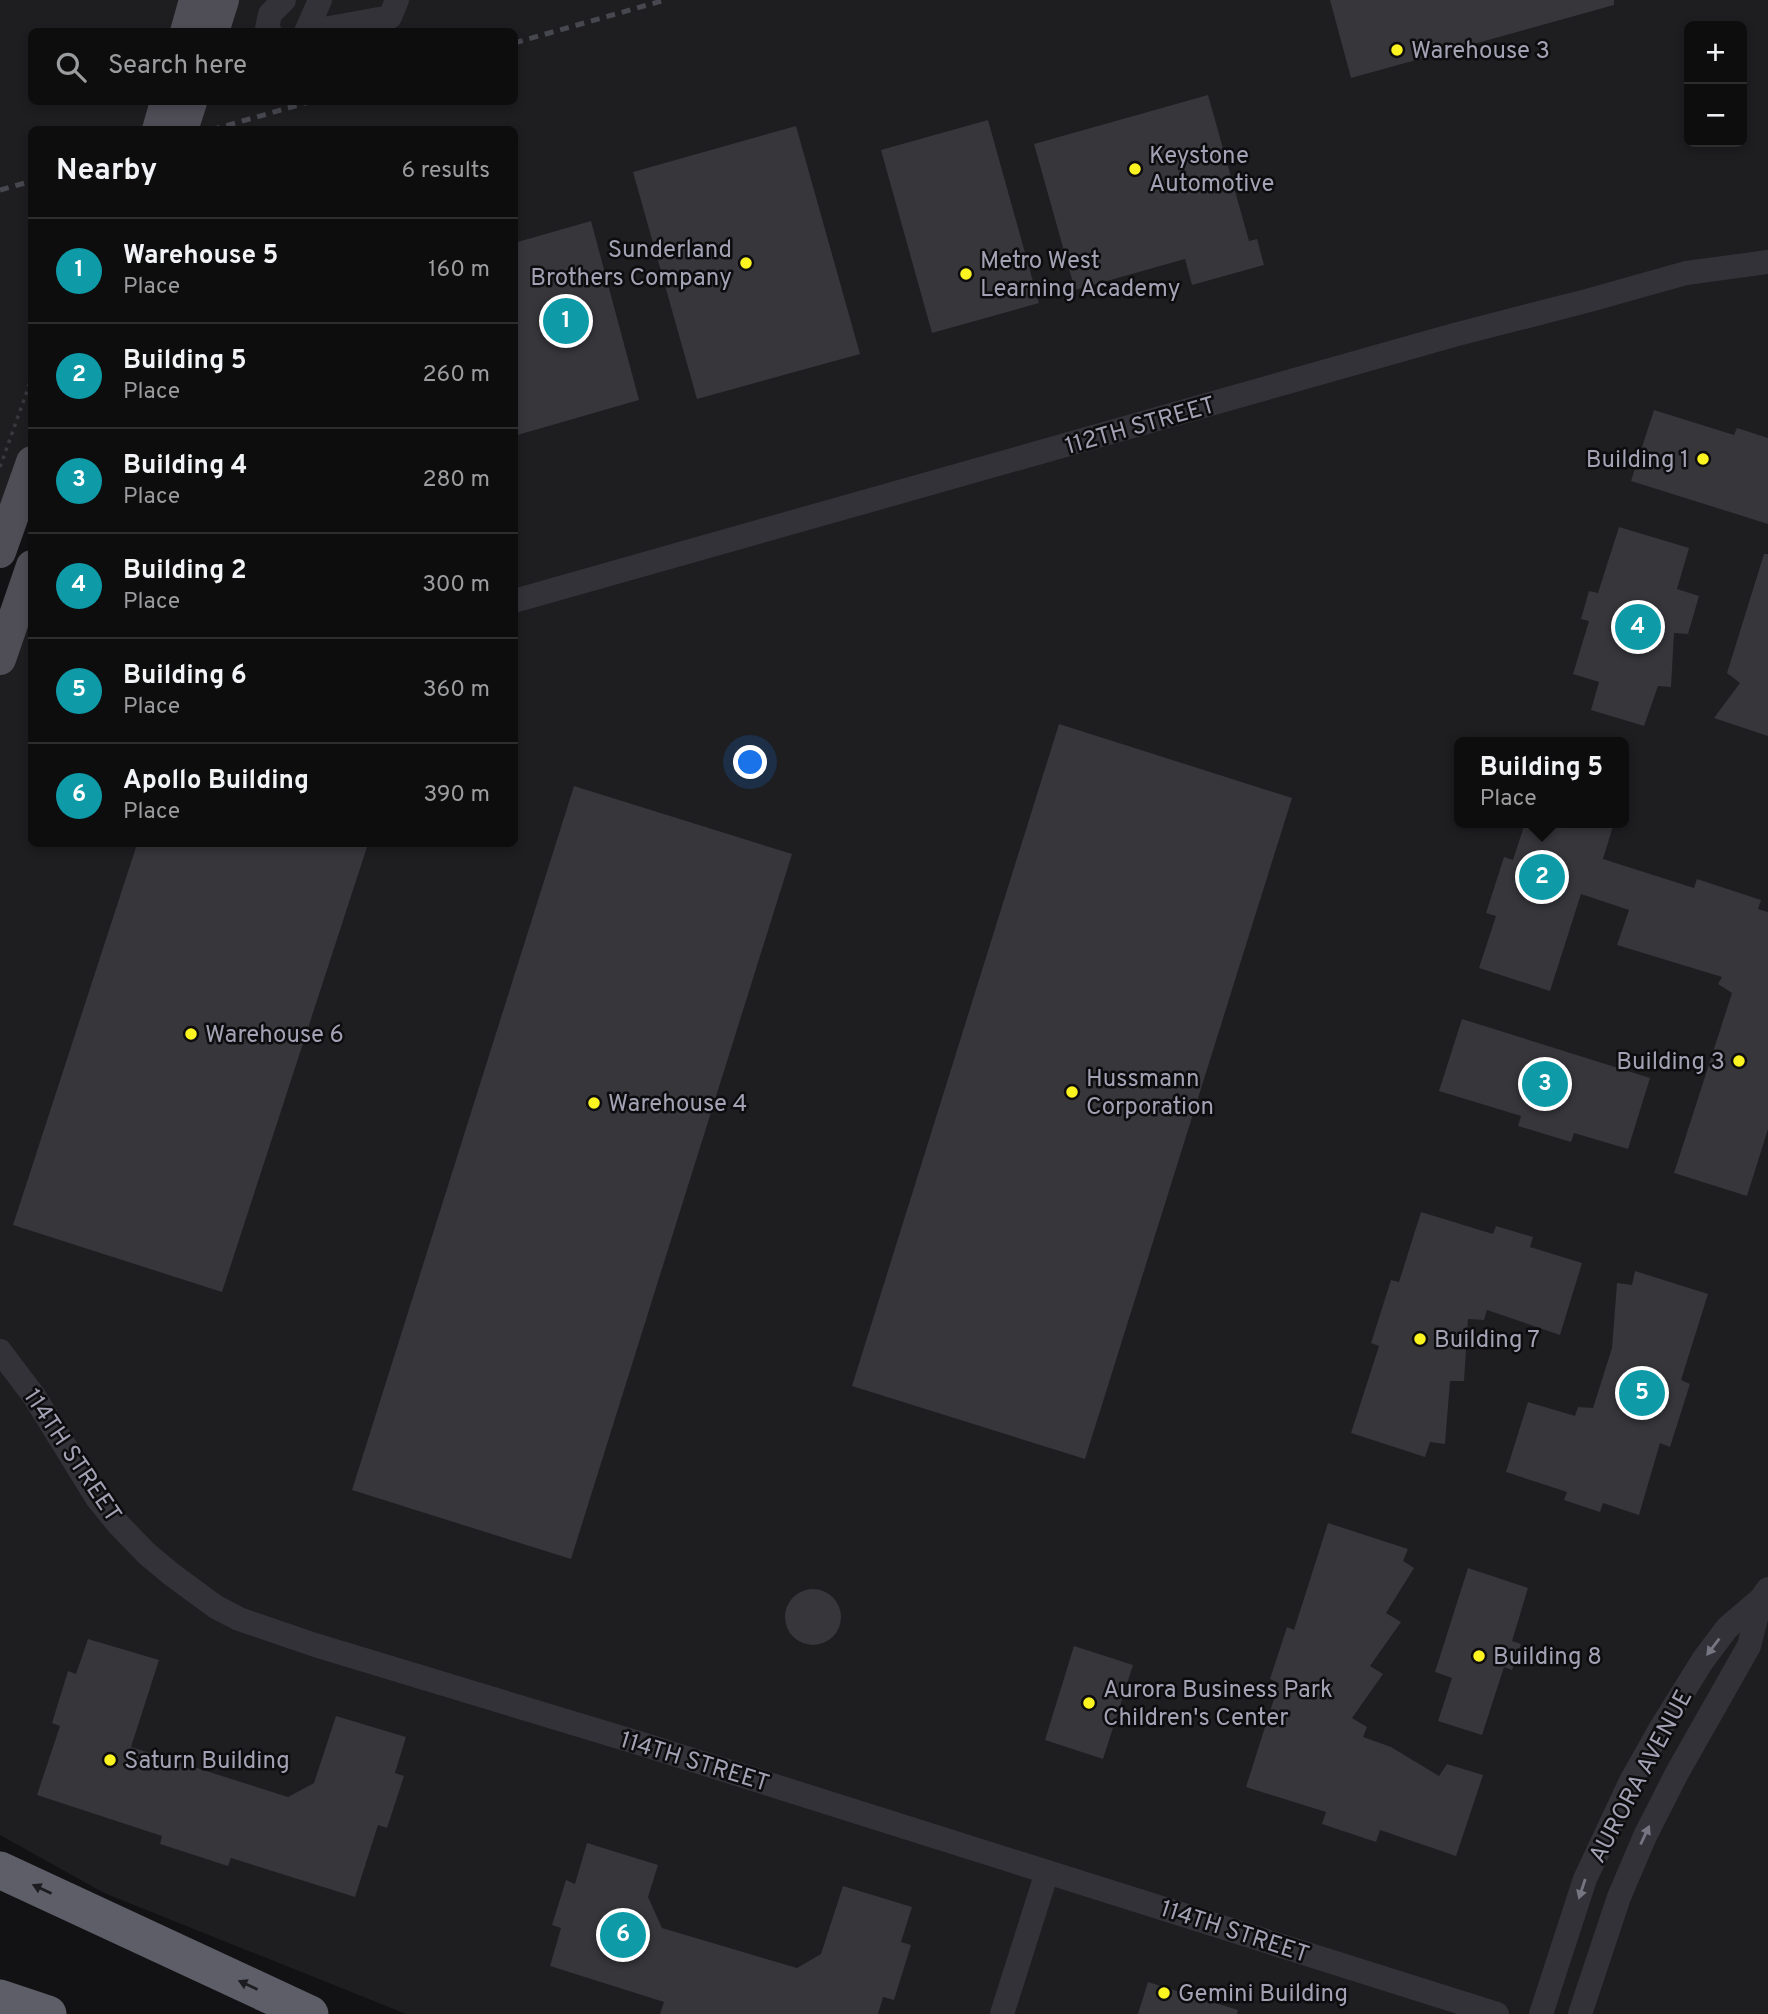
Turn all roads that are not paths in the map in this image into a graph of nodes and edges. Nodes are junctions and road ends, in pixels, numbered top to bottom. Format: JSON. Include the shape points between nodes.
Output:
{"nodes":[{"id":1,"x":195,"y":0,"type":"edge"},
{"id":2,"x":223,"y":0,"type":"edge"},
{"id":3,"x":284,"y":0,"type":"edge"},
{"id":4,"x":320,"y":0,"type":"edge"},
{"id":5,"x":394,"y":8,"type":"edge"},
{"id":6,"x":187,"y":28,"type":"edge"},
{"id":7,"x":214,"y":28,"type":"edge"},
{"id":8,"x":267,"y":28,"type":"edge"},
{"id":9,"x":309,"y":28,"type":"edge"},
{"id":10,"x":322,"y":28,"type":"edge"},
{"id":11,"x":165,"y":105,"type":"edge"},
{"id":12,"x":190,"y":105,"type":"edge"},
{"id":13,"x":159,"y":126,"type":"edge"},
{"id":14,"x":183,"y":126,"type":"edge"},
{"id":15,"x":1768,"y":262,"type":"edge"},
{"id":16,"x":28,"y":473,"type":"edge"},
{"id":17,"x":0,"y":552,"type":"edge"},
{"id":18,"x":28,"y":578,"type":"edge"},
{"id":19,"x":518,"y":600,"type":"edge"},
{"id":20,"x":16,"y":612,"type":"edge"},
{"id":21,"x":0,"y":659,"type":"edge"},
{"id":22,"x":0,"y":1351,"type":"edge"},
{"id":23,"x":1765,"y":1594,"type":"edge"},
{"id":24,"x":0,"y":1870,"type":"edge"},
{"id":25,"x":1047,"y":1872,"type":"junction"},
{"id":26,"x":0,"y":1998,"type":"edge"},
{"id":27,"x":48,"y":2014,"type":"edge"},
{"id":28,"x":310,"y":2014,"type":"edge"},
{"id":29,"x":1002,"y":2014,"type":"edge"},
{"id":30,"x":1497,"y":2014,"type":"edge"},
{"id":31,"x":1542,"y":2014,"type":"edge"},
{"id":32,"x":1580,"y":2014,"type":"edge"}],
"edges":[{"from":1,"to":6,"type":"main road"},
{"from":2,"to":7,"type":"main road"},
{"from":3,"to":8,"type":"street","via":[[270,14]]},
{"from":4,"to":9,"type":"street"},
{"from":5,"to":10,"type":"street"},
{"from":11,"to":13,"type":"main road"},
{"from":12,"to":14,"type":"main road"},
{"from":15,"to":19,"type":"street","name":"112TH STREET","via":[[1686,273],[1454,335]]},
{"from":16,"to":17,"type":"main road"},
{"from":18,"to":20,"type":"main road"},
{"from":20,"to":21,"type":"main road"},
{"from":22,"to":25,"type":"street","name":"114TH STREET","via":[[118,1524],[146,1553],[216,1607],[239,1619]]},
{"from":23,"to":31,"type":"street","name":"AURORA AVENUE","one_way":true,"via":[[1727,1628],[1703,1660],[1631,1781],[1585,1879]]},
{"from":32,"to":23,"type":"street","name":"AURORA AVENUE","one_way":true,"via":[[1645,1836],[1749,1646]]},
{"from":28,"to":24,"type":"highway","one_way":true},
{"from":25,"to":29,"type":"street"},
{"from":25,"to":30,"type":"street","name":"114TH STREET"},
{"from":26,"to":27,"type":"highway"}]}
